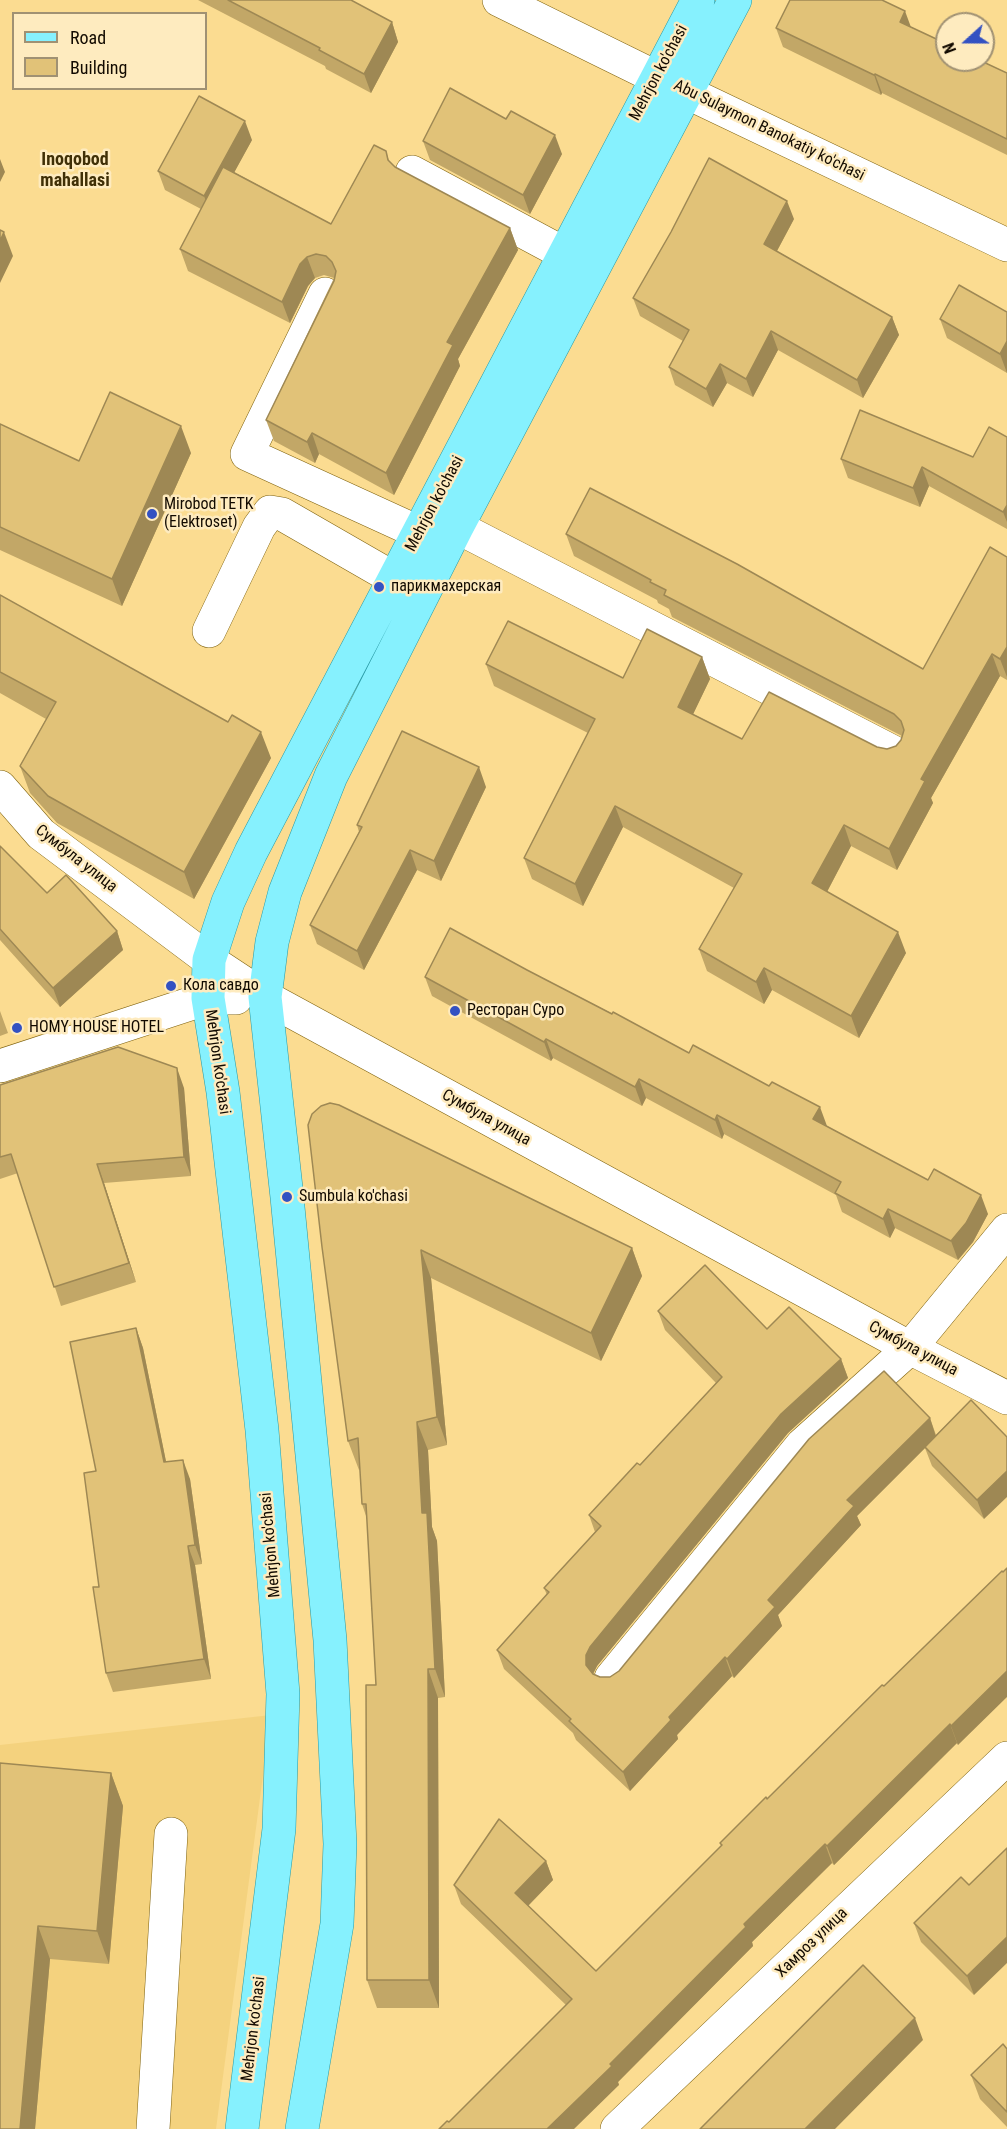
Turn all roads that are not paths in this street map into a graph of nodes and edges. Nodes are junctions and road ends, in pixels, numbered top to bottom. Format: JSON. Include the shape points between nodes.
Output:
{"nodes":[{"id":1,"x":499,"y":0,"type":"edge"},
{"id":2,"x":698,"y":0,"type":"edge"},
{"id":3,"x":735,"y":0,"type":"edge"},
{"id":4,"x":657,"y":77,"type":"junction"},
{"id":5,"x":686,"y":92,"type":"junction"},
{"id":6,"x":412,"y":171,"type":"dead end"},
{"id":7,"x":1007,"y":245,"type":"edge"},
{"id":8,"x":565,"y":254,"type":"junction"},
{"id":9,"x":325,"y":294,"type":"edge"},
{"id":10,"x":457,"y":527,"type":"junction"},
{"id":11,"x":420,"y":533,"type":"junction"},
{"id":12,"x":395,"y":579,"type":"junction"},
{"id":13,"x":209,"y":631,"type":"dead end"},
{"id":14,"x":893,"y":752,"type":"edge"},
{"id":15,"x":0,"y":787,"type":"edge"},
{"id":16,"x":209,"y":960,"type":"junction"},
{"id":17,"x":265,"y":997,"type":"junction"},
{"id":18,"x":208,"y":998,"type":"junction"},
{"id":19,"x":0,"y":1066,"type":"edge"},
{"id":20,"x":1007,"y":1230,"type":"edge"},
{"id":21,"x":910,"y":1348,"type":"junction"},
{"id":22,"x":1007,"y":1398,"type":"edge"},
{"id":23,"x":611,"y":1678,"type":"edge"},
{"id":24,"x":1007,"y":1758,"type":"edge"},
{"id":25,"x":171,"y":1834,"type":"dead end"},
{"id":26,"x":153,"y":2129,"type":"edge"},
{"id":27,"x":242,"y":2129,"type":"edge"},
{"id":28,"x":302,"y":2129,"type":"edge"},
{"id":29,"x":617,"y":2129,"type":"edge"}],
"edges":[{"from":1,"to":4,"type":"street","name":"Abu Sulaymon Banokatiy ko'chasi"},
{"from":2,"to":4,"type":"main road","name":"Mehrjon ko'chasi"},
{"from":3,"to":5,"type":"main road","name":"Mehrjon ko'chasi"},
{"from":4,"to":5,"type":"street","name":"Abu Sulaymon Banokatiy ko'chasi"},
{"from":4,"to":8,"type":"main road","name":"Mehrjon ko'chasi"},
{"from":5,"to":7,"type":"street","name":"Abu Sulaymon Banokatiy ko'chasi"},
{"from":5,"to":10,"type":"main road","name":"Mehrjon ko'chasi"},
{"from":6,"to":8,"type":"street"},
{"from":8,"to":11,"type":"main road","name":"Mehrjon ko'chasi"},
{"from":9,"to":11,"type":"street","via":[[247,454]]},
{"from":10,"to":14,"type":"street"},
{"from":10,"to":17,"type":"main road","name":"Mehrjon ko'chasi","via":[[331,776],[285,892],[272,942]]},
{"from":11,"to":12,"type":"main road","name":"Mehrjon ko'chasi"},
{"from":12,"to":13,"type":"street","via":[[282,514],[270,512]]},
{"from":12,"to":16,"type":"main road","name":"Mehrjon ko'chasi","via":[[251,852],[228,902]]},
{"from":15,"to":16,"type":"street","name":"Сумбула улица","via":[[41,834]]},
{"from":16,"to":17,"type":"street","name":"Сумбула улица"},
{"from":16,"to":18,"type":"main road","name":"Mehrjon ko'chasi"},
{"from":17,"to":18,"type":"street"},
{"from":17,"to":21,"type":"street","name":"Сумбула улица"},
{"from":17,"to":28,"type":"main road","name":"Mehrjon ko'chasi","via":[[330,1640],[340,1845],[337,1924]]},
{"from":18,"to":19,"type":"street"},
{"from":18,"to":27,"type":"main road","name":"Mehrjon ko'chasi","via":[[223,1092],[262,1430],[283,1694],[279,1829]]},
{"from":20,"to":21,"type":"street"},
{"from":21,"to":22,"type":"street","name":"Сумбула улица"},
{"from":21,"to":23,"type":"street","via":[[802,1445]]},
{"from":24,"to":29,"type":"street","name":"Хамроз улица"},
{"from":25,"to":26,"type":"street"}]}
